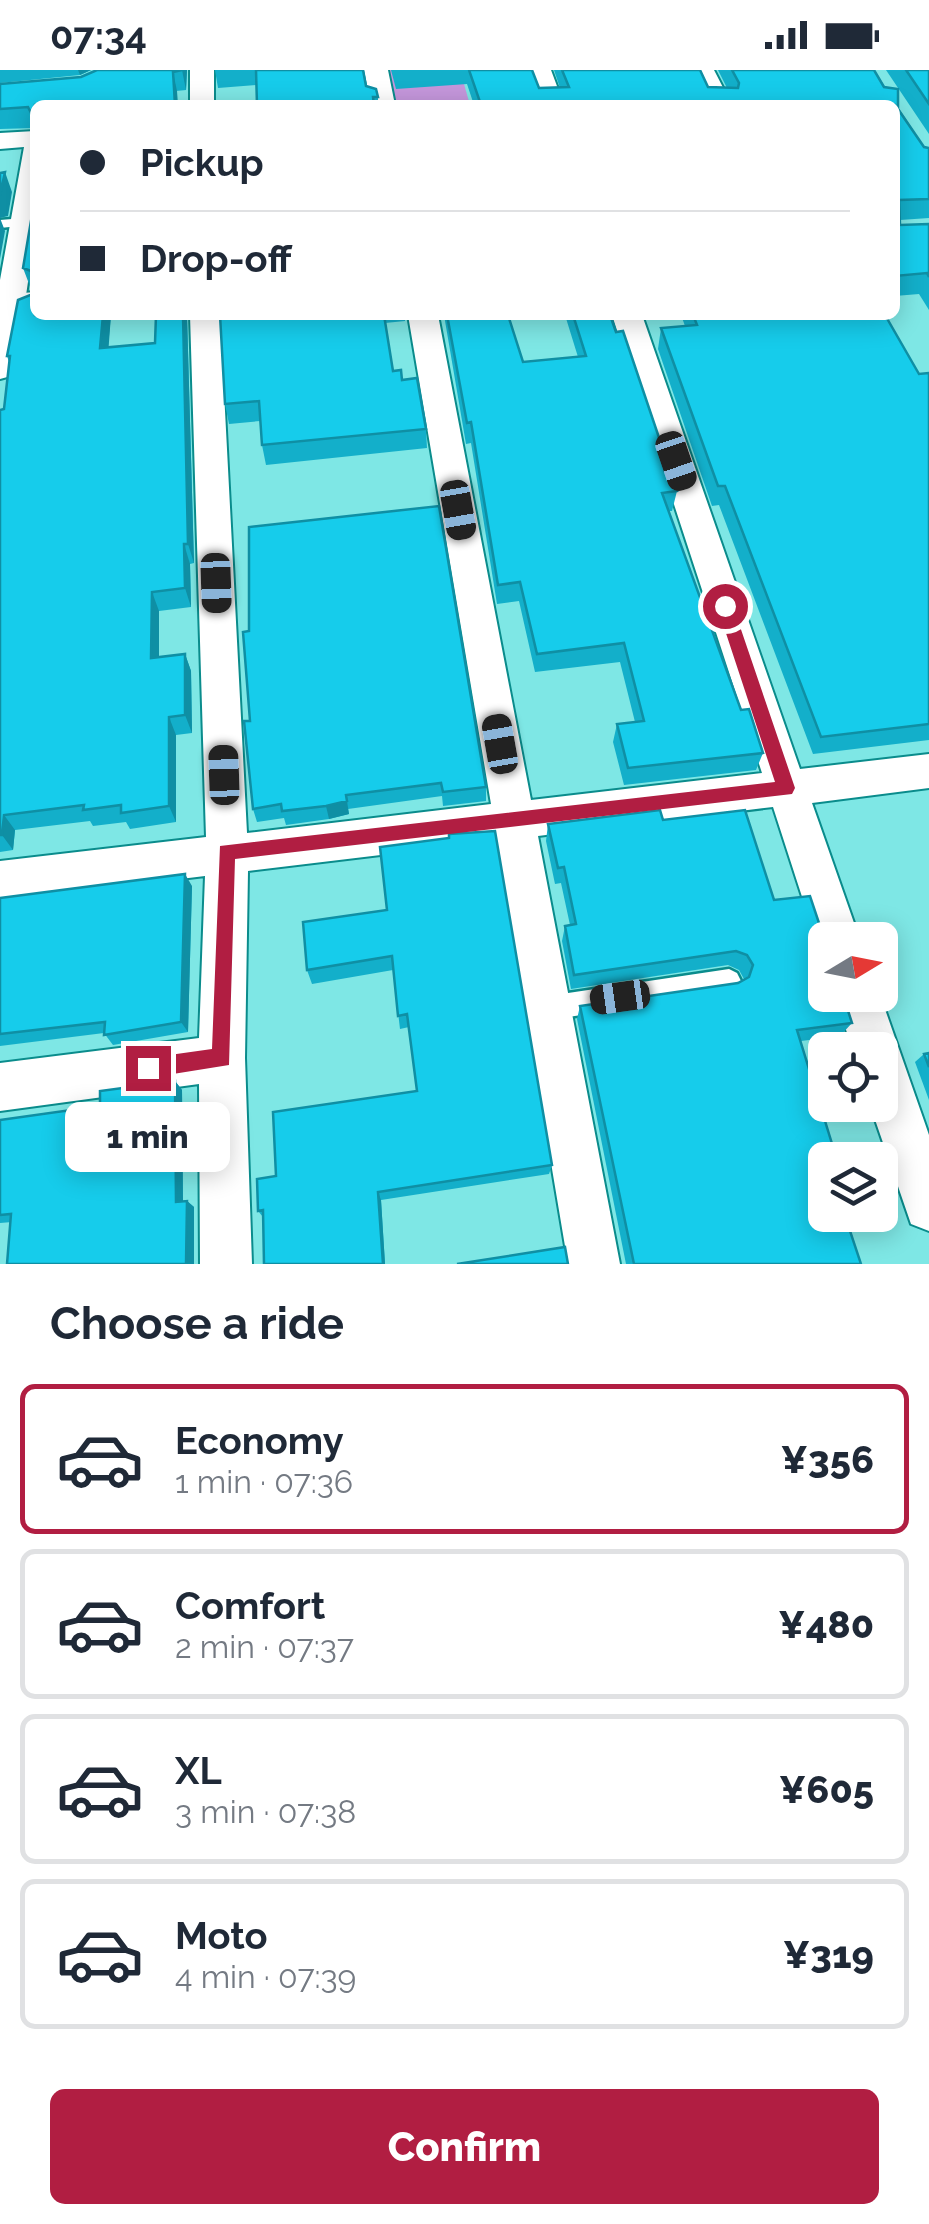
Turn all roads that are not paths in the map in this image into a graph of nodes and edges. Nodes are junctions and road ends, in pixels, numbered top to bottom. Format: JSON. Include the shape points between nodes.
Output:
{"nodes":[{"id":1,"x":202,"y":70,"type":"edge"},
{"id":2,"x":376,"y":70,"type":"edge"},
{"id":3,"x":539,"y":70,"type":"edge"},
{"id":4,"x":702,"y":70,"type":"edge"},
{"id":5,"x":202,"y":100,"type":"edge"},
{"id":6,"x":382,"y":100,"type":"edge"},
{"id":7,"x":550,"y":100,"type":"edge"},
{"id":8,"x":717,"y":100,"type":"edge"},
{"id":9,"x":30,"y":139,"type":"edge"},
{"id":10,"x":0,"y":142,"type":"edge"},
{"id":11,"x":30,"y":166,"type":"edge"},
{"id":12,"x":12,"y":223,"type":"edge"},
{"id":13,"x":15,"y":305,"type":"edge"},
{"id":14,"x":205,"y":320,"type":"edge"},
{"id":15,"x":424,"y":320,"type":"edge"},
{"id":16,"x":629,"y":320,"type":"edge"},
{"id":17,"x":0,"y":369,"type":"edge"},
{"id":18,"x":929,"y":771,"type":"edge"},
{"id":19,"x":786,"y":788,"type":"junction"},
{"id":20,"x":514,"y":822,"type":"junction"},
{"id":21,"x":226,"y":852,"type":"junction"},
{"id":22,"x":0,"y":880,"type":"edge"},
{"id":23,"x":832,"y":922,"type":"edge"},
{"id":24,"x":729,"y":981,"type":"edge"},
{"id":25,"x":548,"y":1008,"type":"junction"},
{"id":26,"x":222,"y":1058,"type":"junction"},
{"id":27,"x":0,"y":1088,"type":"edge"},
{"id":28,"x":898,"y":1116,"type":"edge"},
{"id":29,"x":929,"y":1206,"type":"edge"},
{"id":30,"x":226,"y":1264,"type":"edge"},
{"id":31,"x":594,"y":1264,"type":"edge"}],
"edges":[{"from":1,"to":5,"type":"street"},
{"from":2,"to":6,"type":"street"},
{"from":3,"to":7,"type":"street"},
{"from":4,"to":8,"type":"street"},
{"from":9,"to":10,"type":"street"},
{"from":11,"to":12,"type":"street"},
{"from":12,"to":13,"type":"street"},
{"from":13,"to":17,"type":"street"},
{"from":14,"to":21,"type":"street"},
{"from":15,"to":20,"type":"street"},
{"from":16,"to":19,"type":"street"},
{"from":18,"to":19,"type":"street"},
{"from":19,"to":20,"type":"street"},
{"from":19,"to":23,"type":"street"},
{"from":20,"to":21,"type":"street"},
{"from":20,"to":25,"type":"street"},
{"from":21,"to":22,"type":"street"},
{"from":21,"to":26,"type":"street"},
{"from":24,"to":25,"type":"lane"},
{"from":25,"to":31,"type":"street"},
{"from":26,"to":27,"type":"street"},
{"from":26,"to":30,"type":"street"},
{"from":28,"to":29,"type":"street"}]}
